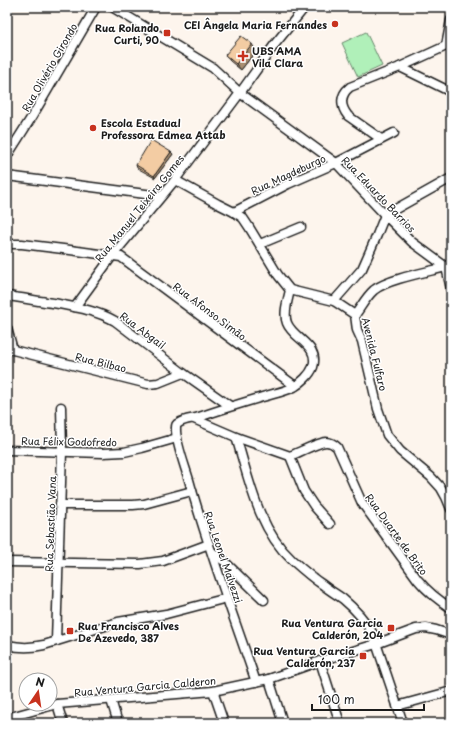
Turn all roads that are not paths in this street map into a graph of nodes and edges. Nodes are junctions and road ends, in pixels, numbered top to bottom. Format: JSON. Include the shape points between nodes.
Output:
{"nodes":[{"id":1,"x":96,"y":7,"type":"edge"},
{"id":2,"x":112,"y":7,"type":"edge"},
{"id":3,"x":305,"y":7,"type":"edge"},
{"id":4,"x":451,"y":20,"type":"edge"},
{"id":5,"x":448,"y":44,"type":"edge"},
{"id":6,"x":400,"y":67,"type":"junction"},
{"id":7,"x":451,"y":92,"type":"edge"},
{"id":8,"x":240,"y":93,"type":"junction"},
{"id":9,"x":394,"y":133,"type":"dead end"},
{"id":10,"x":381,"y":139,"type":"junction"},
{"id":11,"x":7,"y":156,"type":"edge"},
{"id":12,"x":336,"y":163,"type":"junction"},
{"id":13,"x":7,"y":176,"type":"edge"},
{"id":14,"x":451,"y":178,"type":"edge"},
{"id":15,"x":175,"y":180,"type":"junction"},
{"id":16,"x":161,"y":196,"type":"junction"},
{"id":17,"x":234,"y":212,"type":"junction"},
{"id":18,"x":385,"y":215,"type":"junction"},
{"id":19,"x":301,"y":227,"type":"dead end"},
{"id":20,"x":7,"y":244,"type":"edge"},
{"id":21,"x":260,"y":244,"type":"junction"},
{"id":22,"x":113,"y":255,"type":"junction"},
{"id":23,"x":448,"y":266,"type":"edge"},
{"id":24,"x":451,"y":289,"type":"edge"},
{"id":25,"x":290,"y":290,"type":"junction"},
{"id":26,"x":7,"y":296,"type":"edge"},
{"id":27,"x":334,"y":301,"type":"junction"},
{"id":28,"x":75,"y":307,"type":"junction"},
{"id":29,"x":355,"y":315,"type":"junction"},
{"id":30,"x":7,"y":328,"type":"edge"},
{"id":31,"x":10,"y":352,"type":"edge"},
{"id":32,"x":183,"y":373,"type":"junction"},
{"id":33,"x":295,"y":386,"type":"junction"},
{"id":34,"x":230,"y":406,"type":"junction"},
{"id":35,"x":61,"y":407,"type":"dead end"},
{"id":36,"x":194,"y":419,"type":"junction"},
{"id":37,"x":236,"y":436,"type":"junction"},
{"id":38,"x":177,"y":438,"type":"junction"},
{"id":39,"x":7,"y":450,"type":"edge"},
{"id":40,"x":62,"y":451,"type":"junction"},
{"id":41,"x":290,"y":456,"type":"junction"},
{"id":42,"x":192,"y":491,"type":"junction"},
{"id":43,"x":60,"y":505,"type":"junction"},
{"id":44,"x":451,"y":509,"type":"edge"},
{"id":45,"x":330,"y":524,"type":"dead end"},
{"id":46,"x":210,"y":548,"type":"junction"},
{"id":47,"x":7,"y":562,"type":"edge"},
{"id":48,"x":58,"y":562,"type":"junction"},
{"id":49,"x":227,"y":598,"type":"junction"},
{"id":50,"x":264,"y":600,"type":"dead end"},
{"id":51,"x":451,"y":608,"type":"edge"},
{"id":52,"x":451,"y":635,"type":"edge"},
{"id":53,"x":56,"y":641,"type":"junction"},
{"id":54,"x":376,"y":644,"type":"junction"},
{"id":55,"x":7,"y":645,"type":"edge"},
{"id":56,"x":320,"y":661,"type":"junction"},
{"id":57,"x":269,"y":679,"type":"junction"},
{"id":58,"x":256,"y":682,"type":"junction"},
{"id":59,"x":213,"y":691,"type":"junction"},
{"id":60,"x":448,"y":692,"type":"dead end"},
{"id":61,"x":111,"y":700,"type":"junction"},
{"id":62,"x":58,"y":704,"type":"edge"},
{"id":63,"x":397,"y":706,"type":"junction"},
{"id":64,"x":58,"y":707,"type":"edge"},
{"id":65,"x":28,"y":712,"type":"edge"},
{"id":66,"x":7,"y":718,"type":"edge"},
{"id":67,"x":63,"y":723,"type":"edge"},
{"id":68,"x":118,"y":723,"type":"edge"},
{"id":69,"x":224,"y":723,"type":"edge"},
{"id":70,"x":283,"y":723,"type":"edge"},
{"id":71,"x":340,"y":723,"type":"edge"},
{"id":72,"x":403,"y":723,"type":"edge"}],
"edges":[{"from":1,"to":11,"type":"street","name":"Rua Olivério Girondo"},
{"from":2,"to":8,"type":"street","name":"Rua Eduardo Barrios","via":[[213,68]]},
{"from":3,"to":8,"type":"street","name":"Rua Manuel Teixeira Gomes"},
{"from":4,"to":5,"type":"street"},
{"from":5,"to":6,"type":"street"},
{"from":6,"to":7,"type":"street"},
{"from":6,"to":10,"type":"street","via":[[350,87],[342,96],[344,112]]},
{"from":8,"to":12,"type":"street","name":"Rua Eduardo Barrios"},
{"from":8,"to":15,"type":"street","name":"Rua Manuel Teixeira Gomes"},
{"from":9,"to":10,"type":"street","name":"Rua Magdeburgo"},
{"from":10,"to":12,"type":"street","name":"Rua Magdeburgo"},
{"from":12,"to":17,"type":"street","name":"Rua Magdeburgo"},
{"from":12,"to":18,"type":"street","name":"Rua Eduardo Barrios"},
{"from":13,"to":16,"type":"street"},
{"from":14,"to":18,"type":"street"},
{"from":15,"to":16,"type":"street","name":"Rua Manuel Teixeira Gomes"},
{"from":15,"to":17,"type":"street"},
{"from":16,"to":22,"type":"street","name":"Rua Manuel Teixeira Gomes"},
{"from":17,"to":21,"type":"street","via":[[243,218]]},
{"from":18,"to":23,"type":"street","name":"Rua Eduardo Barrios","via":[[412,242]]},
{"from":18,"to":27,"type":"street","via":[[362,269]]},
{"from":19,"to":21,"type":"street"},
{"from":20,"to":22,"type":"street"},
{"from":21,"to":25,"type":"street"},
{"from":22,"to":28,"type":"street","name":"Rua Manuel Teixeira Gomes"},
{"from":22,"to":33,"type":"street","name":"Rua Afonso Simão","via":[[121,257]]},
{"from":23,"to":24,"type":"street"},
{"from":23,"to":29,"type":"street","via":[[382,286],[374,291]]},
{"from":25,"to":27,"type":"street","name":"Avenida Fulfaro"},
{"from":25,"to":33,"type":"street","via":[[287,323],[310,349],[314,360],[310,374]]},
{"from":26,"to":28,"type":"street","name":"Rua Abgail"},
{"from":27,"to":29,"type":"street","name":"Avenida Fulfaro"},
{"from":28,"to":32,"type":"street","name":"Rua Abgail","via":[[107,316]]},
{"from":29,"to":44,"type":"street","name":"Avenida Fulfaro","via":[[378,410],[387,435],[400,451],[441,488]]},
{"from":30,"to":31,"type":"street"},
{"from":31,"to":32,"type":"street","name":"Rua Bilbao","via":[[148,384],[158,383]]},
{"from":32,"to":34,"type":"street","name":"Rua Abgail"},
{"from":33,"to":34,"type":"street"},
{"from":34,"to":36,"type":"street"},
{"from":35,"to":40,"type":"street","name":"Rua Sebastião Vana"},
{"from":36,"to":37,"type":"street"},
{"from":36,"to":38,"type":"street","via":[[177,423]]},
{"from":37,"to":41,"type":"street"},
{"from":37,"to":54,"type":"street","via":[[263,521],[279,547],[357,612],[366,622]]},
{"from":38,"to":40,"type":"street","name":"Rua Félix Godofredo","via":[[124,452]]},
{"from":38,"to":42,"type":"street","name":"Rua Leonel Malvezzi"},
{"from":39,"to":40,"type":"street","name":"Rua Félix Godofredo"},
{"from":40,"to":43,"type":"street","name":"Rua Sebastião Vana"},
{"from":41,"to":45,"type":"street","via":[[304,491]]},
{"from":41,"to":51,"type":"street","name":"Rua Duarte de Brito","via":[[324,442],[335,445],[362,502],[428,592]]},
{"from":42,"to":43,"type":"street","via":[[144,504]]},
{"from":42,"to":46,"type":"street","name":"Rua Leonel Malvezzi"},
{"from":43,"to":48,"type":"street","name":"Rua Sebastião Vana"},
{"from":46,"to":48,"type":"street","via":[[140,564]]},
{"from":46,"to":49,"type":"street","name":"Rua Leonel Malvezzi"},
{"from":46,"to":50,"type":"street"},
{"from":47,"to":48,"type":"street"},
{"from":48,"to":53,"type":"street","name":"Rua Sebastião Vana"},
{"from":49,"to":53,"type":"street","via":[[166,614],[118,622]]},
{"from":49,"to":58,"type":"street","name":"Rua Leonel Malvezzi"},
{"from":52,"to":54,"type":"street","name":"Rua Ventura Garcia Calderon","via":[[426,628],[416,629]]},
{"from":53,"to":55,"type":"street","via":[[22,648]]},
{"from":54,"to":56,"type":"street","name":"Rua Ventura Garcia Calderon"},
{"from":54,"to":63,"type":"street"},
{"from":56,"to":57,"type":"street","name":"Rua Ventura Garcia Calderon"},
{"from":56,"to":71,"type":"street"},
{"from":57,"to":58,"type":"street","name":"Rua Ventura Garcia Calderon"},
{"from":57,"to":70,"type":"street"},
{"from":58,"to":59,"type":"street","name":"Rua Ventura Garcia Calderon"},
{"from":59,"to":61,"type":"street","name":"Rua Ventura Garcia Calderon"},
{"from":59,"to":69,"type":"street"},
{"from":60,"to":63,"type":"street"},
{"from":61,"to":62,"type":"street","name":"Rua Ventura Garcia Calderon"},
{"from":61,"to":68,"type":"street"},
{"from":63,"to":72,"type":"street"},
{"from":64,"to":67,"type":"street"},
{"from":65,"to":66,"type":"street","name":"Rua Ventura Garcia Calderon"}]}
